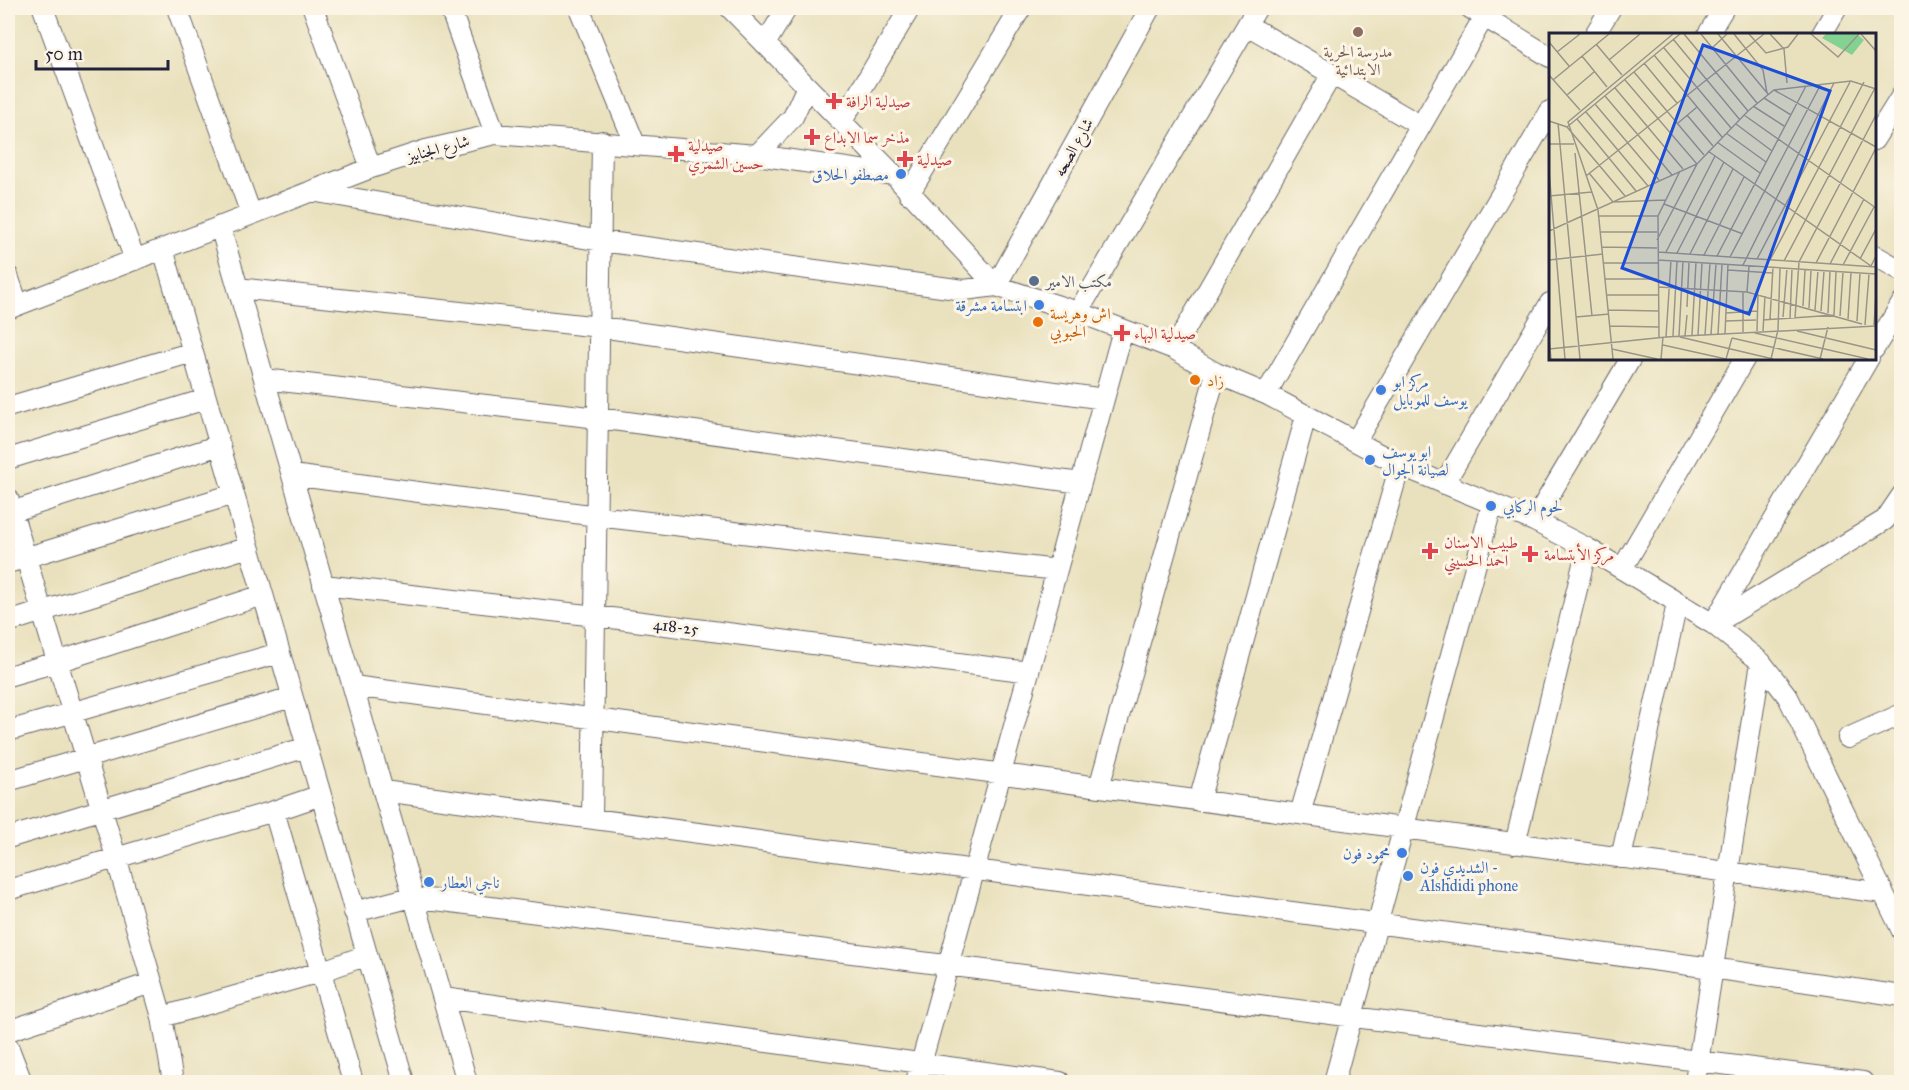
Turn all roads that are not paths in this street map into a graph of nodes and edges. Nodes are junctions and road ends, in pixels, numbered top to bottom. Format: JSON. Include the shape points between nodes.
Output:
{"nodes":[{"id":1,"x":43,"y":8,"type":"edge"},
{"id":2,"x":177,"y":8,"type":"edge"},
{"id":3,"x":313,"y":8,"type":"edge"},
{"id":4,"x":450,"y":8,"type":"edge"},
{"id":5,"x":579,"y":8,"type":"edge"},
{"id":6,"x":730,"y":8,"type":"edge"},
{"id":7,"x":787,"y":8,"type":"edge"},
{"id":8,"x":910,"y":8,"type":"edge"},
{"id":9,"x":1022,"y":8,"type":"edge"},
{"id":10,"x":1149,"y":8,"type":"edge"},
{"id":11,"x":1257,"y":8,"type":"edge"},
{"id":12,"x":1611,"y":8,"type":"edge"},
{"id":13,"x":1724,"y":8,"type":"edge"},
{"id":14,"x":1837,"y":8,"type":"edge"},
{"id":15,"x":1481,"y":10,"type":"edge"},
{"id":16,"x":1247,"y":25,"type":"junction"},
{"id":17,"x":1596,"y":33,"type":"edge"},
{"id":18,"x":1709,"y":33,"type":"edge"},
{"id":19,"x":1823,"y":33,"type":"edge"},
{"id":20,"x":765,"y":44,"type":"junction"},
{"id":21,"x":1549,"y":56,"type":"edge"},
{"id":22,"x":1332,"y":74,"type":"junction"},
{"id":23,"x":807,"y":86,"type":"junction"},
{"id":24,"x":1902,"y":95,"type":"edge"},
{"id":25,"x":1549,"y":114,"type":"edge"},
{"id":26,"x":842,"y":121,"type":"junction"},
{"id":27,"x":1421,"y":126,"type":"junction"},
{"id":28,"x":495,"y":134,"type":"junction"},
{"id":29,"x":1876,"y":138,"type":"edge"},
{"id":30,"x":602,"y":141,"type":"junction"},
{"id":31,"x":635,"y":144,"type":"junction"},
{"id":32,"x":757,"y":155,"type":"junction"},
{"id":33,"x":371,"y":168,"type":"junction"},
{"id":34,"x":894,"y":175,"type":"junction"},
{"id":35,"x":311,"y":191,"type":"junction"},
{"id":36,"x":909,"y":194,"type":"junction"},
{"id":37,"x":250,"y":214,"type":"junction"},
{"id":38,"x":220,"y":226,"type":"junction"},
{"id":39,"x":601,"y":241,"type":"junction"},
{"id":40,"x":163,"y":249,"type":"junction"},
{"id":41,"x":1876,"y":256,"type":"edge"},
{"id":42,"x":135,"y":260,"type":"junction"},
{"id":43,"x":1902,"y":271,"type":"edge"},
{"id":44,"x":8,"y":276,"type":"edge"},
{"id":45,"x":996,"y":286,"type":"junction"},
{"id":46,"x":238,"y":288,"type":"junction"},
{"id":47,"x":1902,"y":303,"type":"edge"},
{"id":48,"x":1549,"y":306,"type":"edge"},
{"id":49,"x":13,"y":307,"type":"edge"},
{"id":50,"x":1078,"y":312,"type":"junction"},
{"id":51,"x":600,"y":327,"type":"junction"},
{"id":52,"x":1123,"y":330,"type":"junction"},
{"id":53,"x":1876,"y":348,"type":"edge"},
{"id":54,"x":1174,"y":350,"type":"junction"},
{"id":55,"x":193,"y":352,"type":"junction"},
{"id":56,"x":1630,"y":360,"type":"edge"},
{"id":57,"x":1744,"y":360,"type":"edge"},
{"id":58,"x":1868,"y":360,"type":"edge"},
{"id":59,"x":1216,"y":373,"type":"junction"},
{"id":60,"x":264,"y":379,"type":"junction"},
{"id":61,"x":1266,"y":394,"type":"junction"},
{"id":62,"x":206,"y":399,"type":"junction"},
{"id":63,"x":1104,"y":399,"type":"junction"},
{"id":64,"x":8,"y":407,"type":"edge"},
{"id":65,"x":1305,"y":416,"type":"junction"},
{"id":66,"x":598,"y":418,"type":"junction"},
{"id":67,"x":1356,"y":441,"type":"junction"},
{"id":68,"x":220,"y":445,"type":"junction"},
{"id":69,"x":8,"y":459,"type":"edge"},
{"id":70,"x":1400,"y":465,"type":"junction"},
{"id":71,"x":292,"y":475,"type":"junction"},
{"id":72,"x":1081,"y":483,"type":"junction"},
{"id":73,"x":1444,"y":484,"type":"junction"},
{"id":74,"x":234,"y":494,"type":"junction"},
{"id":75,"x":1902,"y":495,"type":"edge"},
{"id":76,"x":1492,"y":505,"type":"junction"},
{"id":77,"x":9,"y":508,"type":"edge"},
{"id":78,"x":597,"y":516,"type":"junction"},
{"id":79,"x":1534,"y":521,"type":"junction"},
{"id":80,"x":249,"y":548,"type":"junction"},
{"id":81,"x":1587,"y":548,"type":"junction"},
{"id":82,"x":16,"y":560,"type":"edge"},
{"id":83,"x":1622,"y":569,"type":"junction"},
{"id":84,"x":1057,"y":570,"type":"junction"},
{"id":85,"x":323,"y":585,"type":"junction"},
{"id":86,"x":263,"y":594,"type":"junction"},
{"id":87,"x":1677,"y":604,"type":"junction"},
{"id":88,"x":42,"y":612,"type":"junction"},
{"id":89,"x":596,"y":616,"type":"junction"},
{"id":90,"x":8,"y":622,"type":"edge"},
{"id":91,"x":1713,"y":624,"type":"junction"},
{"id":92,"x":279,"y":653,"type":"junction"},
{"id":93,"x":57,"y":662,"type":"junction"},
{"id":94,"x":1761,"y":663,"type":"junction"},
{"id":95,"x":1029,"y":672,"type":"junction"},
{"id":96,"x":8,"y":676,"type":"edge"},
{"id":97,"x":353,"y":686,"type":"junction"},
{"id":98,"x":292,"y":697,"type":"junction"},
{"id":99,"x":72,"y":712,"type":"junction"},
{"id":100,"x":1902,"y":714,"type":"edge"},
{"id":101,"x":594,"y":718,"type":"junction"},
{"id":102,"x":8,"y":731,"type":"edge"},
{"id":103,"x":1848,"y":738,"type":"dead end"},
{"id":104,"x":307,"y":747,"type":"junction"},
{"id":105,"x":86,"y":757,"type":"junction"},
{"id":106,"x":1002,"y":774,"type":"junction"},
{"id":107,"x":8,"y":781,"type":"edge"},
{"id":108,"x":1099,"y":787,"type":"junction"},
{"id":109,"x":383,"y":790,"type":"junction"},
{"id":110,"x":321,"y":795,"type":"junction"},
{"id":111,"x":1199,"y":801,"type":"junction"},
{"id":112,"x":101,"y":810,"type":"junction"},
{"id":113,"x":274,"y":811,"type":"junction"},
{"id":114,"x":1300,"y":814,"type":"junction"},
{"id":115,"x":592,"y":818,"type":"junction"},
{"id":116,"x":1404,"y":829,"type":"junction"},
{"id":117,"x":8,"y":837,"type":"edge"},
{"id":118,"x":1515,"y":844,"type":"junction"},
{"id":119,"x":116,"y":858,"type":"junction"},
{"id":120,"x":1621,"y":858,"type":"junction"},
{"id":121,"x":976,"y":870,"type":"junction"},
{"id":122,"x":1728,"y":872,"type":"junction"},
{"id":123,"x":8,"y":890,"type":"edge"},
{"id":124,"x":1883,"y":893,"type":"junction"},
{"id":125,"x":412,"y":897,"type":"junction"},
{"id":126,"x":354,"y":912,"type":"junction"},
{"id":127,"x":1378,"y":923,"type":"junction"},
{"id":128,"x":1902,"y":931,"type":"edge"},
{"id":129,"x":367,"y":954,"type":"junction"},
{"id":130,"x":948,"y":966,"type":"junction"},
{"id":131,"x":1713,"y":968,"type":"junction"},
{"id":132,"x":320,"y":972,"type":"junction"},
{"id":133,"x":151,"y":983,"type":"junction"},
{"id":134,"x":1902,"y":996,"type":"edge"},
{"id":135,"x":443,"y":998,"type":"junction"},
{"id":136,"x":162,"y":1017,"type":"junction"},
{"id":137,"x":1351,"y":1017,"type":"junction"},
{"id":138,"x":8,"y":1031,"type":"edge"},
{"id":139,"x":8,"y":1046,"type":"edge"},
{"id":140,"x":1698,"y":1061,"type":"junction"},
{"id":141,"x":918,"y":1073,"type":"edge"},
{"id":142,"x":22,"y":1083,"type":"edge"},
{"id":143,"x":173,"y":1083,"type":"edge"},
{"id":144,"x":353,"y":1083,"type":"edge"},
{"id":145,"x":404,"y":1083,"type":"edge"},
{"id":146,"x":467,"y":1083,"type":"edge"},
{"id":147,"x":1060,"y":1083,"type":"edge"},
{"id":148,"x":1334,"y":1083,"type":"edge"},
{"id":149,"x":1695,"y":1083,"type":"edge"},
{"id":150,"x":1863,"y":1083,"type":"edge"}],
"edges":[{"from":1,"to":42,"type":"street"},
{"from":2,"to":37,"type":"street"},
{"from":3,"to":33,"type":"street"},
{"from":4,"to":28,"type":"street"},
{"from":5,"to":31,"type":"street"},
{"from":6,"to":20,"type":"street"},
{"from":7,"to":20,"type":"street"},
{"from":8,"to":26,"type":"street"},
{"from":9,"to":36,"type":"street"},
{"from":10,"to":45,"type":"street","name":"شارع الصحه"},
{"from":11,"to":16,"type":"street"},
{"from":12,"to":17,"type":"street"},
{"from":13,"to":18,"type":"street"},
{"from":14,"to":19,"type":"street"},
{"from":15,"to":21,"type":"street"},
{"from":15,"to":27,"type":"street"},
{"from":16,"to":22,"type":"street"},
{"from":16,"to":50,"type":"street"},
{"from":20,"to":23,"type":"street"},
{"from":22,"to":27,"type":"street"},
{"from":22,"to":54,"type":"street"},
{"from":23,"to":26,"type":"street"},
{"from":23,"to":32,"type":"street","via":[[793,117]]},
{"from":24,"to":29,"type":"street"},
{"from":25,"to":67,"type":"street"},
{"from":26,"to":34,"type":"street"},
{"from":27,"to":61,"type":"street"},
{"from":28,"to":30,"type":"street","name":"شارع الجنابيز"},
{"from":28,"to":33,"type":"street","name":"شارع الجنابيز"},
{"from":30,"to":31,"type":"street","name":"شارع الجنابيز"},
{"from":30,"to":39,"type":"street"},
{"from":31,"to":32,"type":"street","name":"شارع الجنابيز"},
{"from":32,"to":34,"type":"street","name":"شارع الجنابيز"},
{"from":33,"to":35,"type":"street","name":"شارع الجنابيز"},
{"from":34,"to":36,"type":"street"},
{"from":35,"to":37,"type":"street","name":"شارع الجنابيز"},
{"from":35,"to":39,"type":"street"},
{"from":36,"to":45,"type":"street"},
{"from":37,"to":38,"type":"street","name":"شارع الجنابيز"},
{"from":38,"to":40,"type":"street","name":"شارع الجنابيز"},
{"from":38,"to":46,"type":"street"},
{"from":39,"to":45,"type":"street","via":[[964,290]]},
{"from":39,"to":51,"type":"street"},
{"from":40,"to":42,"type":"street","name":"شارع الجنابيز"},
{"from":40,"to":55,"type":"street"},
{"from":41,"to":43,"type":"street"},
{"from":42,"to":49,"type":"street","name":"شارع الجنابيز"},
{"from":44,"to":49,"type":"street"},
{"from":45,"to":50,"type":"street"},
{"from":46,"to":51,"type":"street"},
{"from":46,"to":60,"type":"street"},
{"from":47,"to":53,"type":"street"},
{"from":48,"to":73,"type":"street"},
{"from":50,"to":52,"type":"street"},
{"from":51,"to":63,"type":"street"},
{"from":51,"to":66,"type":"street"},
{"from":52,"to":54,"type":"street"},
{"from":52,"to":63,"type":"street"},
{"from":54,"to":59,"type":"street"},
{"from":55,"to":62,"type":"street"},
{"from":55,"to":64,"type":"street"},
{"from":56,"to":79,"type":"street"},
{"from":57,"to":83,"type":"street"},
{"from":58,"to":91,"type":"street"},
{"from":59,"to":61,"type":"street"},
{"from":59,"to":108,"type":"street"},
{"from":60,"to":66,"type":"street"},
{"from":60,"to":71,"type":"street"},
{"from":61,"to":65,"type":"street"},
{"from":62,"to":68,"type":"street"},
{"from":62,"to":69,"type":"street"},
{"from":63,"to":72,"type":"street"},
{"from":65,"to":67,"type":"street"},
{"from":65,"to":111,"type":"street"},
{"from":66,"to":72,"type":"street"},
{"from":66,"to":78,"type":"street"},
{"from":67,"to":70,"type":"street"},
{"from":68,"to":74,"type":"street"},
{"from":68,"to":77,"type":"street"},
{"from":70,"to":73,"type":"street"},
{"from":70,"to":114,"type":"street"},
{"from":71,"to":78,"type":"street"},
{"from":71,"to":85,"type":"street"},
{"from":72,"to":84,"type":"street"},
{"from":73,"to":76,"type":"street"},
{"from":74,"to":80,"type":"street"},
{"from":74,"to":82,"type":"street"},
{"from":75,"to":91,"type":"street","via":[[1885,519]]},
{"from":76,"to":79,"type":"street"},
{"from":76,"to":116,"type":"street"},
{"from":77,"to":82,"type":"street"},
{"from":78,"to":84,"type":"street"},
{"from":78,"to":89,"type":"street"},
{"from":79,"to":81,"type":"street"},
{"from":80,"to":86,"type":"street"},
{"from":80,"to":88,"type":"street"},
{"from":81,"to":83,"type":"street"},
{"from":81,"to":118,"type":"street"},
{"from":82,"to":88,"type":"street"},
{"from":83,"to":87,"type":"street"},
{"from":84,"to":95,"type":"street"},
{"from":85,"to":89,"type":"street","name":"418-25"},
{"from":85,"to":97,"type":"street"},
{"from":86,"to":92,"type":"street"},
{"from":86,"to":93,"type":"street"},
{"from":87,"to":91,"type":"street"},
{"from":87,"to":120,"type":"street"},
{"from":88,"to":90,"type":"street"},
{"from":88,"to":93,"type":"street"},
{"from":89,"to":95,"type":"street","name":"418-25"},
{"from":89,"to":101,"type":"street"},
{"from":91,"to":94,"type":"street"},
{"from":92,"to":98,"type":"street"},
{"from":92,"to":99,"type":"street"},
{"from":93,"to":96,"type":"street"},
{"from":93,"to":99,"type":"street"},
{"from":94,"to":122,"type":"street"},
{"from":94,"to":124,"type":"street","via":[[1788,697]]},
{"from":95,"to":106,"type":"street"},
{"from":97,"to":101,"type":"street"},
{"from":97,"to":109,"type":"street"},
{"from":98,"to":104,"type":"street"},
{"from":98,"to":105,"type":"street"},
{"from":99,"to":102,"type":"street"},
{"from":99,"to":105,"type":"street"},
{"from":100,"to":103,"type":"street"},
{"from":101,"to":106,"type":"street"},
{"from":101,"to":115,"type":"street"},
{"from":104,"to":110,"type":"street"},
{"from":104,"to":112,"type":"street"},
{"from":105,"to":107,"type":"street"},
{"from":105,"to":112,"type":"street"},
{"from":106,"to":108,"type":"street"},
{"from":106,"to":121,"type":"street"},
{"from":108,"to":111,"type":"street"},
{"from":109,"to":115,"type":"street"},
{"from":109,"to":125,"type":"street"},
{"from":110,"to":113,"type":"street"},
{"from":110,"to":126,"type":"street"},
{"from":111,"to":114,"type":"street"},
{"from":112,"to":117,"type":"street"},
{"from":112,"to":119,"type":"street"},
{"from":113,"to":119,"type":"street"},
{"from":113,"to":132,"type":"street"},
{"from":114,"to":116,"type":"street"},
{"from":115,"to":121,"type":"street"},
{"from":116,"to":118,"type":"street"},
{"from":116,"to":127,"type":"street"},
{"from":118,"to":120,"type":"street"},
{"from":119,"to":123,"type":"street"},
{"from":119,"to":133,"type":"street"},
{"from":120,"to":122,"type":"street"},
{"from":121,"to":127,"type":"street"},
{"from":121,"to":130,"type":"street"},
{"from":122,"to":124,"type":"street"},
{"from":122,"to":131,"type":"street"},
{"from":124,"to":128,"type":"street"},
{"from":125,"to":126,"type":"street"},
{"from":125,"to":130,"type":"street"},
{"from":125,"to":135,"type":"street"},
{"from":126,"to":129,"type":"street"},
{"from":127,"to":131,"type":"street"},
{"from":127,"to":137,"type":"street"},
{"from":129,"to":132,"type":"street"},
{"from":129,"to":145,"type":"street"},
{"from":130,"to":137,"type":"street"},
{"from":130,"to":141,"type":"street"},
{"from":131,"to":134,"type":"street"},
{"from":131,"to":140,"type":"street"},
{"from":132,"to":136,"type":"street"},
{"from":132,"to":144,"type":"street"},
{"from":133,"to":136,"type":"street"},
{"from":133,"to":138,"type":"street"},
{"from":135,"to":141,"type":"street"},
{"from":135,"to":146,"type":"street"},
{"from":136,"to":143,"type":"street"},
{"from":137,"to":140,"type":"street"},
{"from":137,"to":148,"type":"street"},
{"from":139,"to":142,"type":"street"},
{"from":140,"to":149,"type":"street"},
{"from":140,"to":150,"type":"street"},
{"from":141,"to":147,"type":"street"}]}
